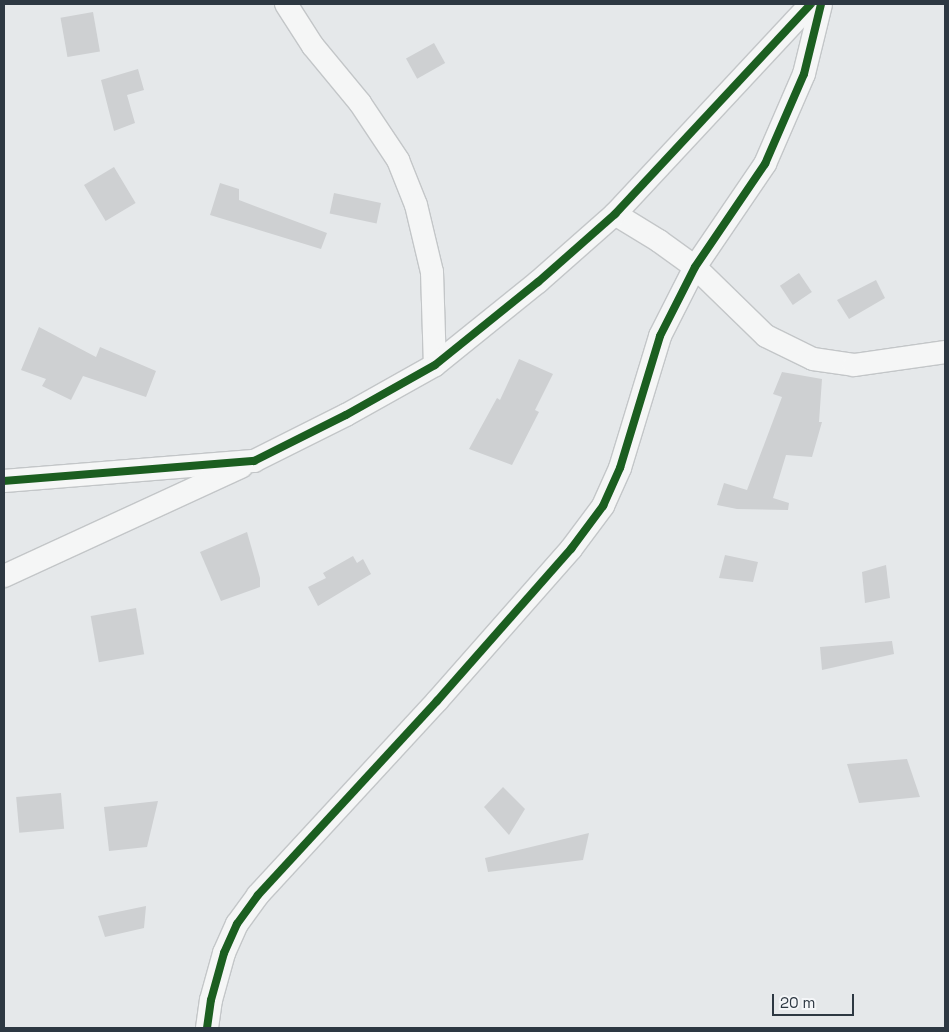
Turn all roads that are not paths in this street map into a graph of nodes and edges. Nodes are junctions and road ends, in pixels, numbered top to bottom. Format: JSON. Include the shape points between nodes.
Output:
{"nodes":[{"id":1,"x":286,"y":4,"type":"edge"},
{"id":2,"x":811,"y":4,"type":"edge"},
{"id":3,"x":821,"y":4,"type":"edge"},
{"id":4,"x":615,"y":214,"type":"junction"},
{"id":5,"x":695,"y":268,"type":"junction"},
{"id":6,"x":945,"y":352,"type":"edge"},
{"id":7,"x":435,"y":365,"type":"junction"},
{"id":8,"x":254,"y":461,"type":"junction"},
{"id":9,"x":4,"y":481,"type":"edge"},
{"id":10,"x":4,"y":576,"type":"edge"},
{"id":11,"x":207,"y":1028,"type":"edge"}],
"edges":[{"from":1,"to":7,"type":"street","via":[[313,46],[360,103],[398,160],[416,205],[432,272]]},
{"from":2,"to":4,"type":"street"},
{"from":3,"to":5,"type":"street","via":[[804,74],[766,164]]},
{"from":4,"to":5,"type":"street"},
{"from":4,"to":7,"type":"street","via":[[538,282]]},
{"from":5,"to":6,"type":"street","via":[[766,336],[813,359],[854,366]]},
{"from":5,"to":11,"type":"street","via":[[660,336],[620,468],[603,506],[571,549],[437,701],[258,895],[238,924],[224,953]]},
{"from":7,"to":8,"type":"street"},
{"from":8,"to":9,"type":"street"},
{"from":8,"to":10,"type":"street"}]}
